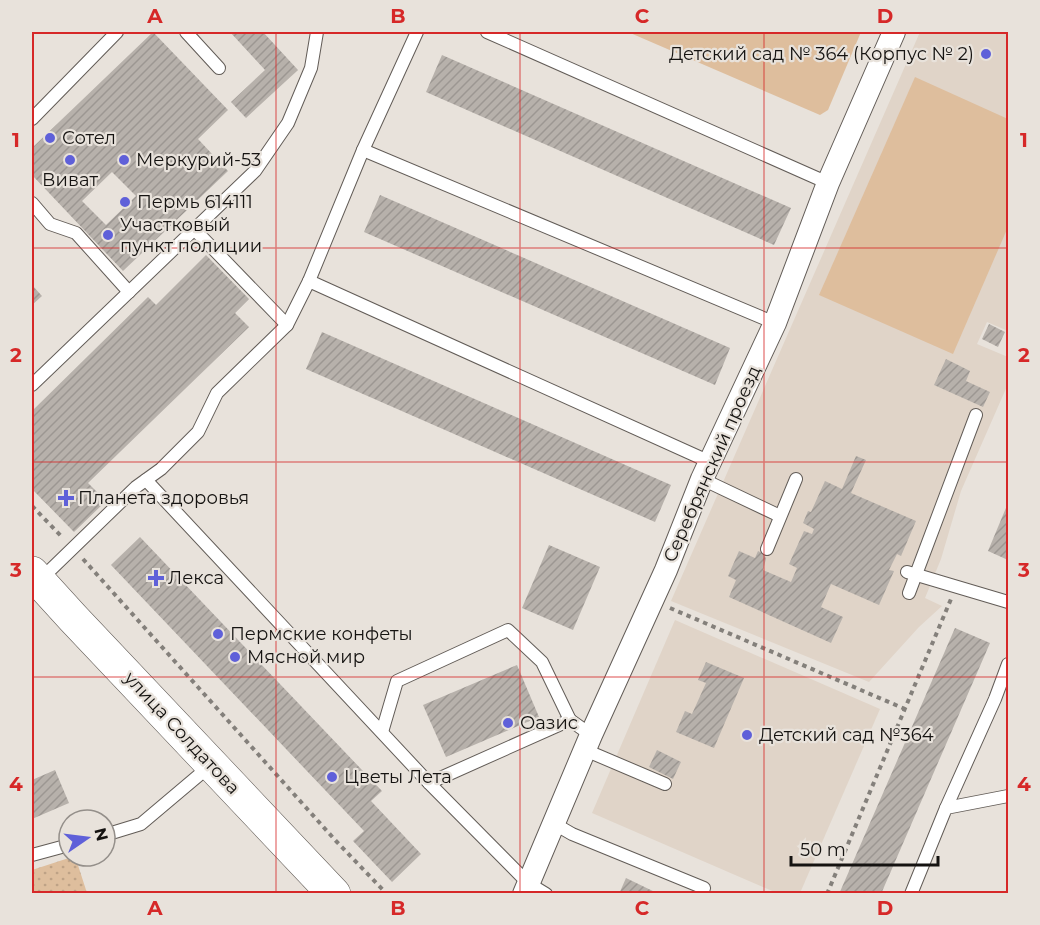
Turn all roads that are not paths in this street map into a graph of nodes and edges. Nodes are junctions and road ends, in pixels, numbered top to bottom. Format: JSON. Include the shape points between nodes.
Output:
{"nodes":[{"id":1,"x":117,"y":32,"type":"edge"},
{"id":2,"x":186,"y":32,"type":"edge"},
{"id":3,"x":317,"y":32,"type":"edge"},
{"id":4,"x":417,"y":32,"type":"edge"},
{"id":5,"x":487,"y":32,"type":"edge"},
{"id":6,"x":894,"y":32,"type":"edge"},
{"id":7,"x":219,"y":68,"type":"dead end"},
{"id":8,"x":32,"y":118,"type":"edge"},
{"id":9,"x":363,"y":150,"type":"junction"},
{"id":10,"x":828,"y":183,"type":"junction"},
{"id":11,"x":32,"y":203,"type":"edge"},
{"id":12,"x":194,"y":229,"type":"junction"},
{"id":13,"x":309,"y":281,"type":"junction"},
{"id":14,"x":129,"y":292,"type":"junction"},
{"id":15,"x":775,"y":323,"type":"junction"},
{"id":16,"x":287,"y":325,"type":"junction"},
{"id":17,"x":32,"y":385,"type":"edge"},
{"id":18,"x":976,"y":415,"type":"dead end"},
{"id":19,"x":706,"y":470,"type":"junction"},
{"id":20,"x":796,"y":479,"type":"dead end"},
{"id":21,"x":146,"y":480,"type":"junction"},
{"id":22,"x":780,"y":516,"type":"junction"},
{"id":23,"x":767,"y":549,"type":"dead end"},
{"id":24,"x":912,"y":573,"type":"junction"},
{"id":25,"x":35,"y":577,"type":"edge"},
{"id":26,"x":909,"y":593,"type":"dead end"},
{"id":27,"x":1008,"y":602,"type":"edge"},
{"id":28,"x":1008,"y":664,"type":"edge"},
{"id":29,"x":570,"y":720,"type":"junction"},
{"id":30,"x":382,"y":732,"type":"junction"},
{"id":31,"x":588,"y":742,"type":"junction"},
{"id":32,"x":212,"y":764,"type":"junction"},
{"id":33,"x":429,"y":783,"type":"junction"},
{"id":34,"x":665,"y":784,"type":"dead end"},
{"id":35,"x":1008,"y":796,"type":"edge"},
{"id":36,"x":946,"y":808,"type":"junction"},
{"id":37,"x":553,"y":824,"type":"junction"},
{"id":38,"x":117,"y":831,"type":"edge"},
{"id":39,"x":57,"y":848,"type":"edge"},
{"id":40,"x":32,"y":855,"type":"edge"},
{"id":41,"x":533,"y":890,"type":"edge"},
{"id":42,"x":334,"y":894,"type":"edge"},
{"id":43,"x":702,"y":894,"type":"edge"},
{"id":44,"x":911,"y":894,"type":"edge"}],
"edges":[{"from":1,"to":8,"type":"lane"},
{"from":2,"to":7,"type":"lane"},
{"from":3,"to":12,"type":"lane","via":[[311,68],[288,123],[255,171]]},
{"from":4,"to":9,"type":"lane"},
{"from":5,"to":10,"type":"lane"},
{"from":6,"to":10,"type":"street","name":"Серебрянский проезд"},
{"from":9,"to":13,"type":"lane"},
{"from":9,"to":15,"type":"lane"},
{"from":10,"to":15,"type":"street","name":"Серебрянский проезд"},
{"from":11,"to":14,"type":"lane","via":[[50,224],[76,233]]},
{"from":12,"to":14,"type":"lane"},
{"from":12,"to":16,"type":"lane"},
{"from":13,"to":16,"type":"lane"},
{"from":13,"to":19,"type":"lane"},
{"from":14,"to":17,"type":"lane"},
{"from":15,"to":19,"type":"street","name":"Серебрянский проезд"},
{"from":16,"to":21,"type":"lane","via":[[217,393],[198,432]]},
{"from":18,"to":24,"type":"lane"},
{"from":19,"to":22,"type":"lane"},
{"from":19,"to":31,"type":"street","name":"Серебрянский проезд","via":[[666,570]]},
{"from":20,"to":22,"type":"lane"},
{"from":21,"to":25,"type":"lane","via":[[73,548]]},
{"from":21,"to":30,"type":"lane"},
{"from":22,"to":23,"type":"lane"},
{"from":24,"to":26,"type":"lane"},
{"from":24,"to":27,"type":"lane"},
{"from":25,"to":32,"type":"main road","name":"улица Солдатова"},
{"from":28,"to":36,"type":"lane"},
{"from":29,"to":30,"type":"lane","via":[[542,662],[508,630],[397,681]]},
{"from":29,"to":31,"type":"lane"},
{"from":29,"to":33,"type":"lane"},
{"from":30,"to":33,"type":"lane"},
{"from":31,"to":34,"type":"lane"},
{"from":31,"to":37,"type":"street","name":"Серебрянский проезд"},
{"from":32,"to":38,"type":"lane","via":[[141,824]]},
{"from":32,"to":42,"type":"main road","name":"улица Солдатова"},
{"from":33,"to":41,"type":"lane"},
{"from":35,"to":36,"type":"lane"},
{"from":36,"to":44,"type":"lane"},
{"from":37,"to":41,"type":"street","name":"Серебрянский проезд"},
{"from":37,"to":43,"type":"lane","via":[[704,888]]},
{"from":39,"to":40,"type":"lane"}]}
